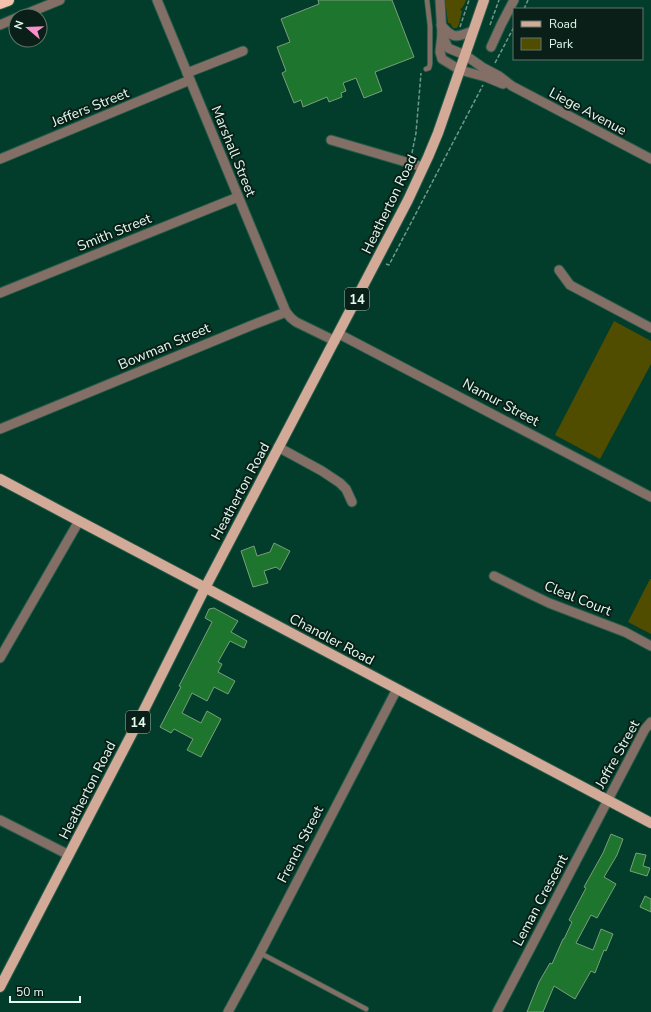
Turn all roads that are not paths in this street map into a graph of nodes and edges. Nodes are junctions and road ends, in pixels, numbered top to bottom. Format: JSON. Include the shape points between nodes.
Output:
{"nodes":[{"id":1,"x":8,"y":0,"type":"edge"},
{"id":2,"x":60,"y":0,"type":"edge"},
{"id":3,"x":157,"y":0,"type":"edge"},
{"id":4,"x":427,"y":0,"type":"edge"},
{"id":5,"x":440,"y":0,"type":"edge"},
{"id":6,"x":484,"y":0,"type":"edge"},
{"id":7,"x":514,"y":0,"type":"edge"},
{"id":8,"x":0,"y":3,"type":"edge"},
{"id":9,"x":40,"y":8,"type":"edge"},
{"id":10,"x":442,"y":30,"type":"junction"},
{"id":11,"x":473,"y":31,"type":"junction"},
{"id":12,"x":491,"y":47,"type":"dead end"},
{"id":13,"x":243,"y":51,"type":"dead end"},
{"id":14,"x":465,"y":55,"type":"junction"},
{"id":15,"x":424,"y":69,"type":"road end"},
{"id":16,"x":460,"y":70,"type":"junction"},
{"id":17,"x":188,"y":76,"type":"junction"},
{"id":18,"x":512,"y":86,"type":"junction"},
{"id":19,"x":332,"y":140,"type":"dead end"},
{"id":20,"x":0,"y":159,"type":"edge"},
{"id":21,"x":651,"y":160,"type":"edge"},
{"id":22,"x":424,"y":167,"type":"junction"},
{"id":23,"x":238,"y":196,"type":"junction"},
{"id":24,"x":559,"y":270,"type":"dead end"},
{"id":25,"x":0,"y":293,"type":"edge"},
{"id":26,"x":286,"y":312,"type":"junction"},
{"id":27,"x":651,"y":328,"type":"edge"},
{"id":28,"x":337,"y":337,"type":"junction"},
{"id":29,"x":0,"y":429,"type":"edge"},
{"id":30,"x":278,"y":447,"type":"junction"},
{"id":31,"x":0,"y":479,"type":"edge"},
{"id":32,"x":651,"y":497,"type":"edge"},
{"id":33,"x":352,"y":502,"type":"dead end"},
{"id":34,"x":78,"y":521,"type":"junction"},
{"id":35,"x":494,"y":576,"type":"dead end"},
{"id":36,"x":205,"y":588,"type":"junction"},
{"id":37,"x":651,"y":646,"type":"edge"},
{"id":38,"x":0,"y":658,"type":"edge"},
{"id":39,"x":397,"y":689,"type":"junction"},
{"id":40,"x":651,"y":722,"type":"edge"},
{"id":41,"x":608,"y":800,"type":"junction"},
{"id":42,"x":0,"y":820,"type":"edge"},
{"id":43,"x":651,"y":823,"type":"edge"},
{"id":44,"x":69,"y":855,"type":"junction"},
{"id":45,"x":260,"y":953,"type":"junction"},
{"id":46,"x":0,"y":987,"type":"edge"},
{"id":47,"x":366,"y":1009,"type":"dead end"},
{"id":48,"x":228,"y":1012,"type":"edge"},
{"id":49,"x":497,"y":1012,"type":"edge"}],
"edges":[{"from":1,"to":8,"type":"highway"},
{"from":2,"to":9,"type":"street"},
{"from":3,"to":17,"type":"street","name":"Marshall Street"},
{"from":4,"to":15,"type":"lane","via":[[430,64],[429,68]]},
{"from":5,"to":10,"type":"street"},
{"from":6,"to":11,"type":"main road","name":"Heatherton Road","number":"14"},
{"from":7,"to":12,"type":"street"},
{"from":10,"to":11,"type":"street","via":[[453,36]]},
{"from":10,"to":14,"type":"street","name":"Liege Avenue","via":[[448,48]]},
{"from":10,"to":16,"type":"street","name":"Liege Avenue","via":[[441,58]]},
{"from":11,"to":14,"type":"main road","name":"Heatherton Road","number":"14"},
{"from":13,"to":17,"type":"street","name":"Jeffers Street"},
{"from":14,"to":16,"type":"main road","name":"Heatherton Road","number":"14"},
{"from":14,"to":18,"type":"street","name":"Liege Avenue"},
{"from":16,"to":18,"type":"street","name":"Liege Avenue"},
{"from":16,"to":22,"type":"main road","name":"Heatherton Road","number":"14"},
{"from":17,"to":20,"type":"street","name":"Jeffers Street"},
{"from":17,"to":23,"type":"street","name":"Marshall Street"},
{"from":18,"to":21,"type":"street","name":"Liege Avenue"},
{"from":19,"to":22,"type":"street"},
{"from":22,"to":28,"type":"main road","name":"Heatherton Road","number":"14"},
{"from":23,"to":25,"type":"street","name":"Smith Street"},
{"from":23,"to":26,"type":"street","name":"Marshall Street"},
{"from":24,"to":27,"type":"street","via":[[570,285]]},
{"from":26,"to":28,"type":"street","via":[[296,322]]},
{"from":26,"to":29,"type":"street","name":"Bowman Street"},
{"from":28,"to":30,"type":"main road","name":"Heatherton Road","number":"14"},
{"from":28,"to":32,"type":"street","name":"Namur Street"},
{"from":30,"to":33,"type":"street","via":[[340,483]]},
{"from":30,"to":36,"type":"main road","name":"Heatherton Road","number":"14"},
{"from":31,"to":34,"type":"main road","name":"Chandler Road"},
{"from":34,"to":36,"type":"main road","name":"Chandler Road"},
{"from":34,"to":38,"type":"street"},
{"from":35,"to":37,"type":"street","name":"Cleal Court","via":[[549,603],[625,632]]},
{"from":36,"to":39,"type":"main road","name":"Chandler Road"},
{"from":36,"to":44,"type":"main road","name":"Heatherton Road","number":"14"},
{"from":39,"to":41,"type":"main road","name":"Chandler Road"},
{"from":39,"to":45,"type":"street","name":"French Street"},
{"from":40,"to":41,"type":"street","name":"Joffre Street"},
{"from":41,"to":43,"type":"main road","name":"Chandler Road"},
{"from":41,"to":49,"type":"street","name":"Leman Crescent"},
{"from":42,"to":44,"type":"street"},
{"from":44,"to":46,"type":"main road","name":"Heatherton Road","number":"14"},
{"from":45,"to":47,"type":"lane"},
{"from":45,"to":48,"type":"street","name":"French Street"}]}
